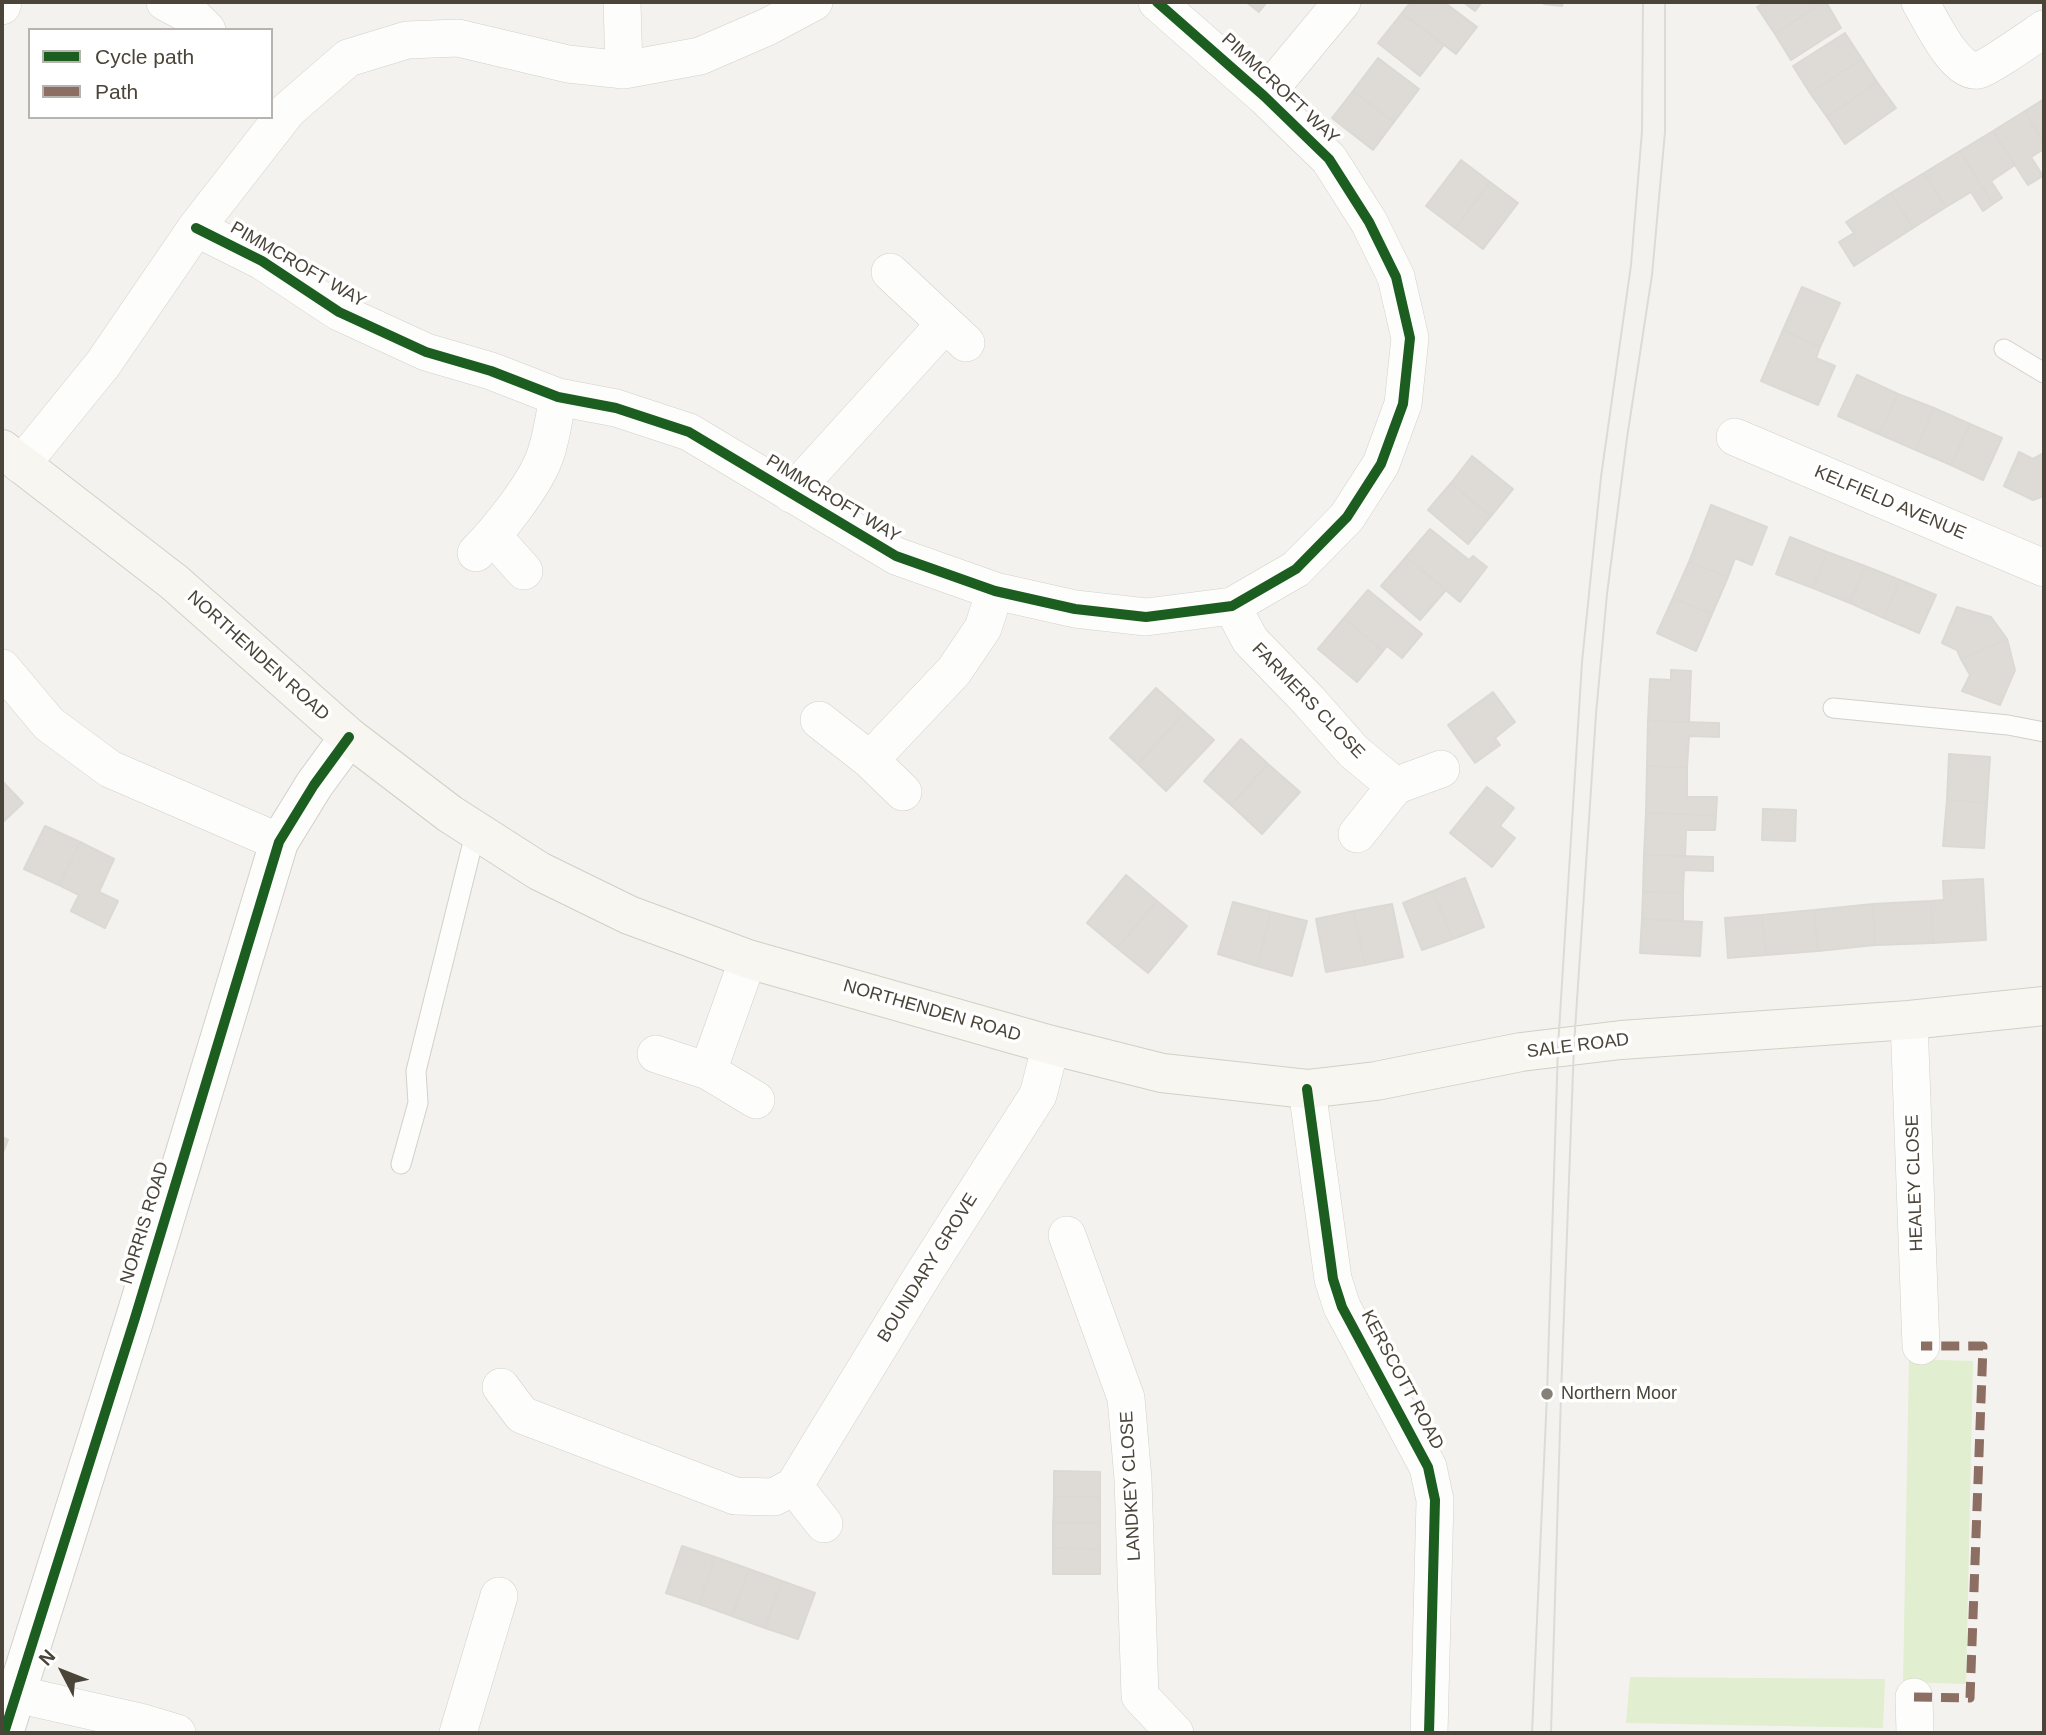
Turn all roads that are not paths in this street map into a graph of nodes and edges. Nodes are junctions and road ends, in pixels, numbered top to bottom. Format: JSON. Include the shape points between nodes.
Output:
{"nodes":[{"id":1,"x":165,"y":2,"type":"edge"},
{"id":2,"x":622,"y":2,"type":"edge"},
{"id":3,"x":814,"y":2,"type":"edge"},
{"id":4,"x":1157,"y":2,"type":"edge"},
{"id":5,"x":1342,"y":2,"type":"edge"},
{"id":6,"x":1920,"y":2,"type":"edge"},
{"id":7,"x":205,"y":28,"type":"edge"},
{"id":8,"x":2044,"y":29,"type":"edge"},
{"id":9,"x":624,"y":70,"type":"junction"},
{"id":10,"x":1264,"y":96,"type":"junction"},
{"id":11,"x":279,"y":102,"type":"edge"},
{"id":12,"x":268,"y":119,"type":"edge"},
{"id":13,"x":196,"y":228,"type":"junction"},
{"id":14,"x":890,"y":272,"type":"dead end"},
{"id":15,"x":2004,"y":349,"type":"dead end"},
{"id":16,"x":2044,"y":373,"type":"edge"},
{"id":17,"x":558,"y":397,"type":"junction"},
{"id":18,"x":1735,"y":437,"type":"dead end"},
{"id":19,"x":11,"y":457,"type":"edge"},
{"id":20,"x":790,"y":494,"type":"junction"},
{"id":21,"x":2044,"y":568,"type":"edge"},
{"id":22,"x":524,"y":571,"type":"dead end"},
{"id":23,"x":995,"y":591,"type":"junction"},
{"id":24,"x":1231,"y":606,"type":"junction"},
{"id":25,"x":2,"y":668,"type":"edge"},
{"id":26,"x":1833,"y":708,"type":"dead end"},
{"id":27,"x":819,"y":720,"type":"dead end"},
{"id":28,"x":2044,"y":732,"type":"edge"},
{"id":29,"x":349,"y":737,"type":"junction"},
{"id":30,"x":870,"y":760,"type":"junction"},
{"id":31,"x":1441,"y":769,"type":"dead end"},
{"id":32,"x":1395,"y":786,"type":"junction"},
{"id":33,"x":903,"y":792,"type":"dead end"},
{"id":34,"x":476,"y":830,"type":"junction"},
{"id":35,"x":1357,"y":834,"type":"dead end"},
{"id":36,"x":279,"y":842,"type":"junction"},
{"id":37,"x":748,"y":959,"type":"junction"},
{"id":38,"x":2044,"y":1006,"type":"edge"},
{"id":39,"x":1909,"y":1020,"type":"junction"},
{"id":40,"x":1051,"y":1045,"type":"junction"},
{"id":41,"x":656,"y":1054,"type":"dead end"},
{"id":42,"x":1116,"y":1062,"type":"joint"},
{"id":43,"x":708,"y":1070,"type":"junction"},
{"id":44,"x":1307,"y":1089,"type":"junction"},
{"id":45,"x":756,"y":1100,"type":"dead end"},
{"id":46,"x":401,"y":1164,"type":"dead end"},
{"id":47,"x":1066,"y":1235,"type":"dead end"},
{"id":48,"x":1921,"y":1346,"type":"dead end"},
{"id":49,"x":501,"y":1387,"type":"dead end"},
{"id":50,"x":794,"y":1486,"type":"junction"},
{"id":51,"x":824,"y":1524,"type":"dead end"},
{"id":52,"x":499,"y":1596,"type":"dead end"},
{"id":53,"x":16,"y":1694,"type":"junction"},
{"id":54,"x":1914,"y":1697,"type":"dead end"},
{"id":55,"x":4,"y":1733,"type":"edge"},
{"id":56,"x":177,"y":1733,"type":"edge"},
{"id":57,"x":458,"y":1733,"type":"edge"},
{"id":58,"x":1175,"y":1733,"type":"edge"},
{"id":59,"x":1429,"y":1733,"type":"edge"},
{"id":60,"x":1914,"y":1733,"type":"edge"}],
"edges":[{"from":1,"to":7,"type":"street"},
{"from":2,"to":9,"type":"street"},
{"from":3,"to":9,"type":"street","via":[[700,56]]},
{"from":4,"to":10,"type":"street","name":"PIMMCROFT WAY"},
{"from":5,"to":10,"type":"street"},
{"from":6,"to":8,"type":"street","via":[[1956,61],[1966,69],[1979,70]]},
{"from":9,"to":11,"type":"street","via":[[568,64],[458,38],[407,40],[348,58]]},
{"from":10,"to":24,"type":"street","name":"PIMMCROFT WAY","via":[[1329,159],[1369,222],[1396,277],[1410,338],[1403,404],[1381,464],[1347,517],[1296,569]]},
{"from":12,"to":13,"type":"street"},
{"from":13,"to":17,"type":"street","name":"PIMMCROFT WAY","via":[[262,261],[339,312],[426,352]]},
{"from":13,"to":19,"type":"street","via":[[103,364]]},
{"from":14,"to":20,"type":"street","via":[[956,334]]},
{"from":15,"to":16,"type":"lane"},
{"from":17,"to":20,"type":"street","name":"PIMMCROFT WAY","via":[[616,408],[689,432]]},
{"from":17,"to":22,"type":"street","via":[[545,457],[484,544]]},
{"from":18,"to":21,"type":"street","name":"KELFIELD AVENUE"},
{"from":19,"to":29,"type":"main road","name":"NORTHENDEN ROAD","via":[[174,582]]},
{"from":20,"to":23,"type":"street","name":"PIMMCROFT WAY","via":[[896,556]]},
{"from":23,"to":24,"type":"street","name":"PIMMCROFT WAY","via":[[1075,609],[1146,617]]},
{"from":23,"to":30,"type":"street","via":[[983,628],[954,671]]},
{"from":24,"to":32,"type":"street","name":"FARMERS CLOSE","via":[[1250,640],[1353,751]]},
{"from":25,"to":36,"type":"street","via":[[49,724],[110,769]]},
{"from":26,"to":28,"type":"lane","via":[[2008,724]]},
{"from":27,"to":30,"type":"street"},
{"from":29,"to":34,"type":"main road","name":"NORTHENDEN ROAD"},
{"from":29,"to":36,"type":"street","name":"NORRIS ROAD"},
{"from":30,"to":33,"type":"street"},
{"from":31,"to":32,"type":"street"},
{"from":32,"to":35,"type":"street"},
{"from":34,"to":37,"type":"main road","name":"NORTHENDEN ROAD","via":[[539,871],[629,915]]},
{"from":34,"to":46,"type":"lane","via":[[416,1070],[418,1103]]},
{"from":36,"to":53,"type":"street","name":"NORRIS ROAD"},
{"from":37,"to":40,"type":"main road","name":"NORTHENDEN ROAD"},
{"from":37,"to":43,"type":"street"},
{"from":38,"to":39,"type":"main road","name":"SALE ROAD"},
{"from":39,"to":44,"type":"main road","name":"SALE ROAD","via":[[1574,1045]]},
{"from":39,"to":48,"type":"street","name":"HEALEY CLOSE"},
{"from":40,"to":42,"type":"main road","name":"NORTHENDEN ROAD"},
{"from":40,"to":50,"type":"street","name":"BOUNDARY GROVE","via":[[1038,1094]]},
{"from":41,"to":43,"type":"street"},
{"from":42,"to":44,"type":"main road","name":"SALE ROAD","via":[[1162,1073]]},
{"from":43,"to":45,"type":"street"},
{"from":44,"to":59,"type":"street","name":"KERSCOTT ROAD","via":[[1333,1279],[1342,1307],[1428,1467],[1435,1500]]},
{"from":47,"to":58,"type":"street","name":"LANDKEY CLOSE","via":[[1126,1398],[1140,1696]]},
{"from":49,"to":50,"type":"street","via":[[522,1415],[735,1496],[774,1497]]},
{"from":50,"to":51,"type":"street"},
{"from":52,"to":57,"type":"street"},
{"from":53,"to":55,"type":"street","name":"NORRIS ROAD"},
{"from":53,"to":56,"type":"street"},
{"from":54,"to":60,"type":"street"}]}
